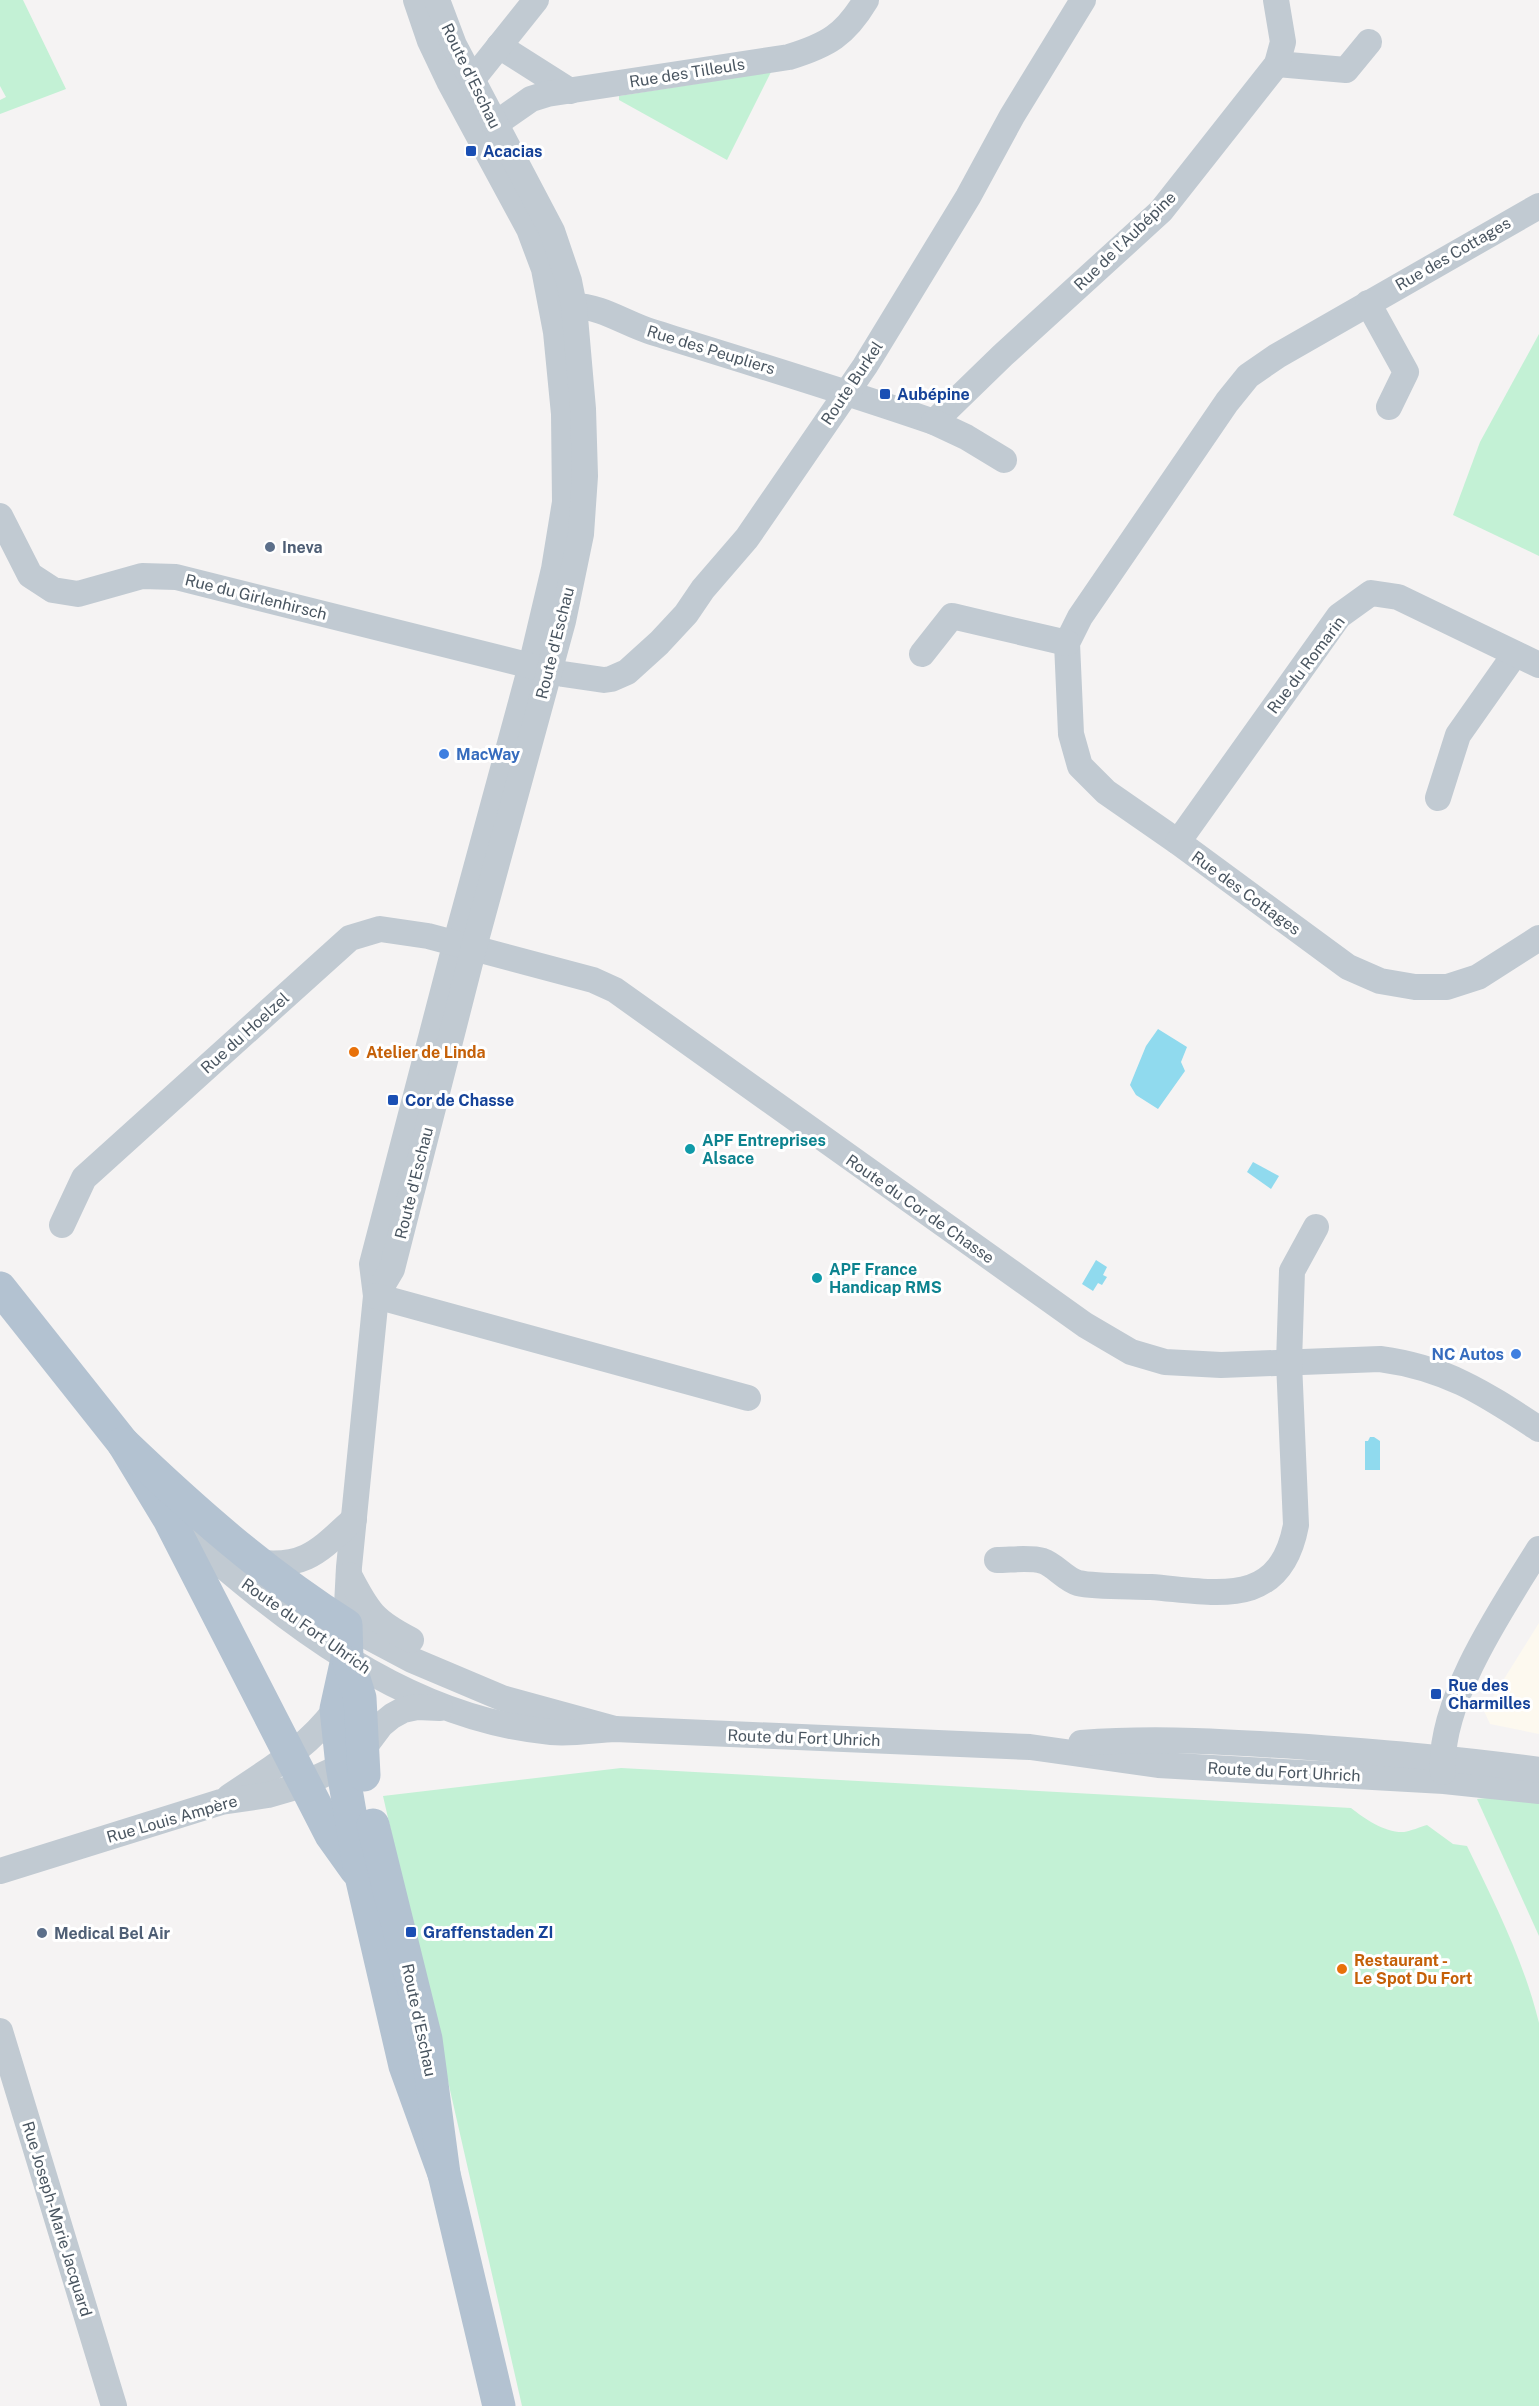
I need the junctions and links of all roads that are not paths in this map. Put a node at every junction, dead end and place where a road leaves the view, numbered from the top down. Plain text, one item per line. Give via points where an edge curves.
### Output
1 (416, 0) edge
2 (437, 0) edge
3 (536, 0) edge
4 (866, 0) edge
5 (1083, 0) edge
6 (1276, 0) edge
7 (1369, 42) dead end
8 (499, 46) junction
9 (1277, 64) junction
10 (472, 80) junction
11 (570, 91) junction
12 (494, 124) junction
13 (1539, 206) edge
14 (1368, 303) junction
15 (574, 306) junction
16 (848, 392) junction
17 (1389, 407) dead end
18 (934, 422) junction
19 (1004, 460) dead end
20 (0, 516) edge
21 (1067, 643) junction
22 (922, 654) dead end
23 (1515, 654) junction
24 (1539, 665) edge
25 (540, 668) junction
26 (1438, 798) dead end
27 (1178, 842) junction
28 (1539, 938) edge
29 (465, 944) junction
30 (62, 1225) dead end
31 (1316, 1227) dead end
32 (0, 1288) edge
33 (376, 1296) junction
34 (1289, 1362) junction
35 (748, 1398) dead end
36 (1539, 1429) edge
37 (123, 1443) junction
38 (169, 1519) junction
39 (354, 1519) junction
40 (1539, 1549) edge
41 (997, 1560) dead end
42 (254, 1562) junction
43 (348, 1574) junction
44 (346, 1625) junction
45 (347, 1659) junction
46 (502, 1698) junction
47 (336, 1709) junction
48 (451, 1709) junction
49 (615, 1730) junction
50 (294, 1752) junction
51 (353, 1758) junction
52 (1443, 1769) junction
53 (1539, 1770) edge
54 (306, 1783) junction
55 (1539, 1791) edge
56 (221, 1802) junction
57 (0, 1871) edge
58 (361, 1876) junction
59 (0, 2031) edge
60 (444, 2174) junction
61 (114, 2406) edge
62 (500, 2406) edge

1 - 25 street, Route d'Eschau via 449,81 529,229 544,269 556,332 564,414 565,502
2 - 10 street, Route d'Eschau
3 - 8 street
4 - 11 street, Rue des Tilleuls via 839,35 809,51
5 - 16 street, Route Burkel via 1012,116 969,197
6 - 9 street, Rue de l'Aubépine via 1283,42
7 - 9 street via 1346,70
8 - 10 street
8 - 11 street
9 - 18 street, Rue de l'Aubépine via 1161,211
10 - 12 street, Route d'Eschau
11 - 12 street, Rue des Tilleuls via 531,99
12 - 15 street, Route d'Eschau via 552,231
13 - 14 street, Rue des Cottages
14 - 17 street via 1406,372
14 - 21 street, Rue des Cottages via 1248,376 1131,539
15 - 16 street, Rue des Peupliers via 587,306 644,329
15 - 25 street, Route d'Eschau via 583,409 585,476 581,534 563,621
16 - 18 street
16 - 25 street, Route Burkel via 747,538 686,614 641,661 611,679 580,678
18 - 19 street
20 - 25 street, Rue du Girlenhirsch via 30,575 53,590 78,594 142,576 176,577
21 - 22 street via 952,616
21 - 27 street, Rue des Cottages via 1071,734 1080,766 1106,792
23 - 24 street, Rue du Romarin
23 - 26 street via 1458,735
23 - 27 street, Rue du Romarin via 1398,597 1371,593 1339,616
25 - 29 street, Route d'Eschau
27 - 28 street, Rue des Cottages via 1348,968 1380,981 1447,987 1478,977
29 - 30 street, Rue du Hoelzel via 380,929 350,938 84,1178
29 - 33 street, Route d'Eschau via 392,1269
29 - 34 street, Route du Cor de Chasse via 615,990 1109,1341 1166,1362
31 - 34 street via 1292,1271
32 - 37 main road, Route du Fort Uhrich
33 - 35 street
33 - 39 street, Route d'Eschau
34 - 36 street, Route du Cor de Chasse via 1380,1359 1421,1366 1475,1388
34 - 41 street via 1296,1525 1286,1559 1266,1581 1228,1593 1077,1582 1043,1561
37 - 38 main road, Route du Fort Uhrich
37 - 42 main road, Route du Fort Uhrich
38 - 45 street, Route du Fort Uhrich via 229,1572
38 - 50 main road, Route d'Eschau
39 - 42 street via 318,1552 301,1560
39 - 43 street, Route d'Eschau
40 - 52 street via 1468,1668 1447,1725
42 - 44 main road, Route du Fort Uhrich
43 - 44 street, Route d'Eschau
43 - 46 street, Route du Fort Uhrich via 363,1602 384,1626 460,1666
44 - 45 main road, Route d'Eschau
44 - 46 street, Route du Fort Uhrich via 412,1660
45 - 47 main road, Route d'Eschau
45 - 48 street, Route du Fort Uhrich via 391,1684
45 - 51 main road, Route d'Eschau via 360,1698
46 - 49 street, Route du Fort Uhrich
47 - 50 street, Route d'Eschau via 321,1729
47 - 51 main road, Route d'Eschau
48 - 49 street, Route du Fort Uhrich via 553,1732
48 - 51 street via 403,1710 381,1725
49 - 52 street, Route du Fort Uhrich via 1030,1747 1109,1741 1230,1742
50 - 51 street via 316,1748
50 - 54 main road, Route d'Eschau
50 - 56 street, Route d'Eschau
51 - 54 street, Rue Louis Ampère
51 - 58 main road, Route d'Eschau
51 - 60 main road, Route d'Eschau via 426,2039
52 - 53 street, Route du Fort Uhrich
52 - 55 street, Route du Fort Uhrich
54 - 56 street, Rue Louis Ampère via 268,1795
54 - 58 main road, Route d'Eschau via 340,1850
56 - 57 street, Rue Louis Ampère
58 - 60 main road, Route d'Eschau via 405,2066
59 - 61 street, Rue Joseph-Marie Jacquard
60 - 62 main road, Route d'Eschau

